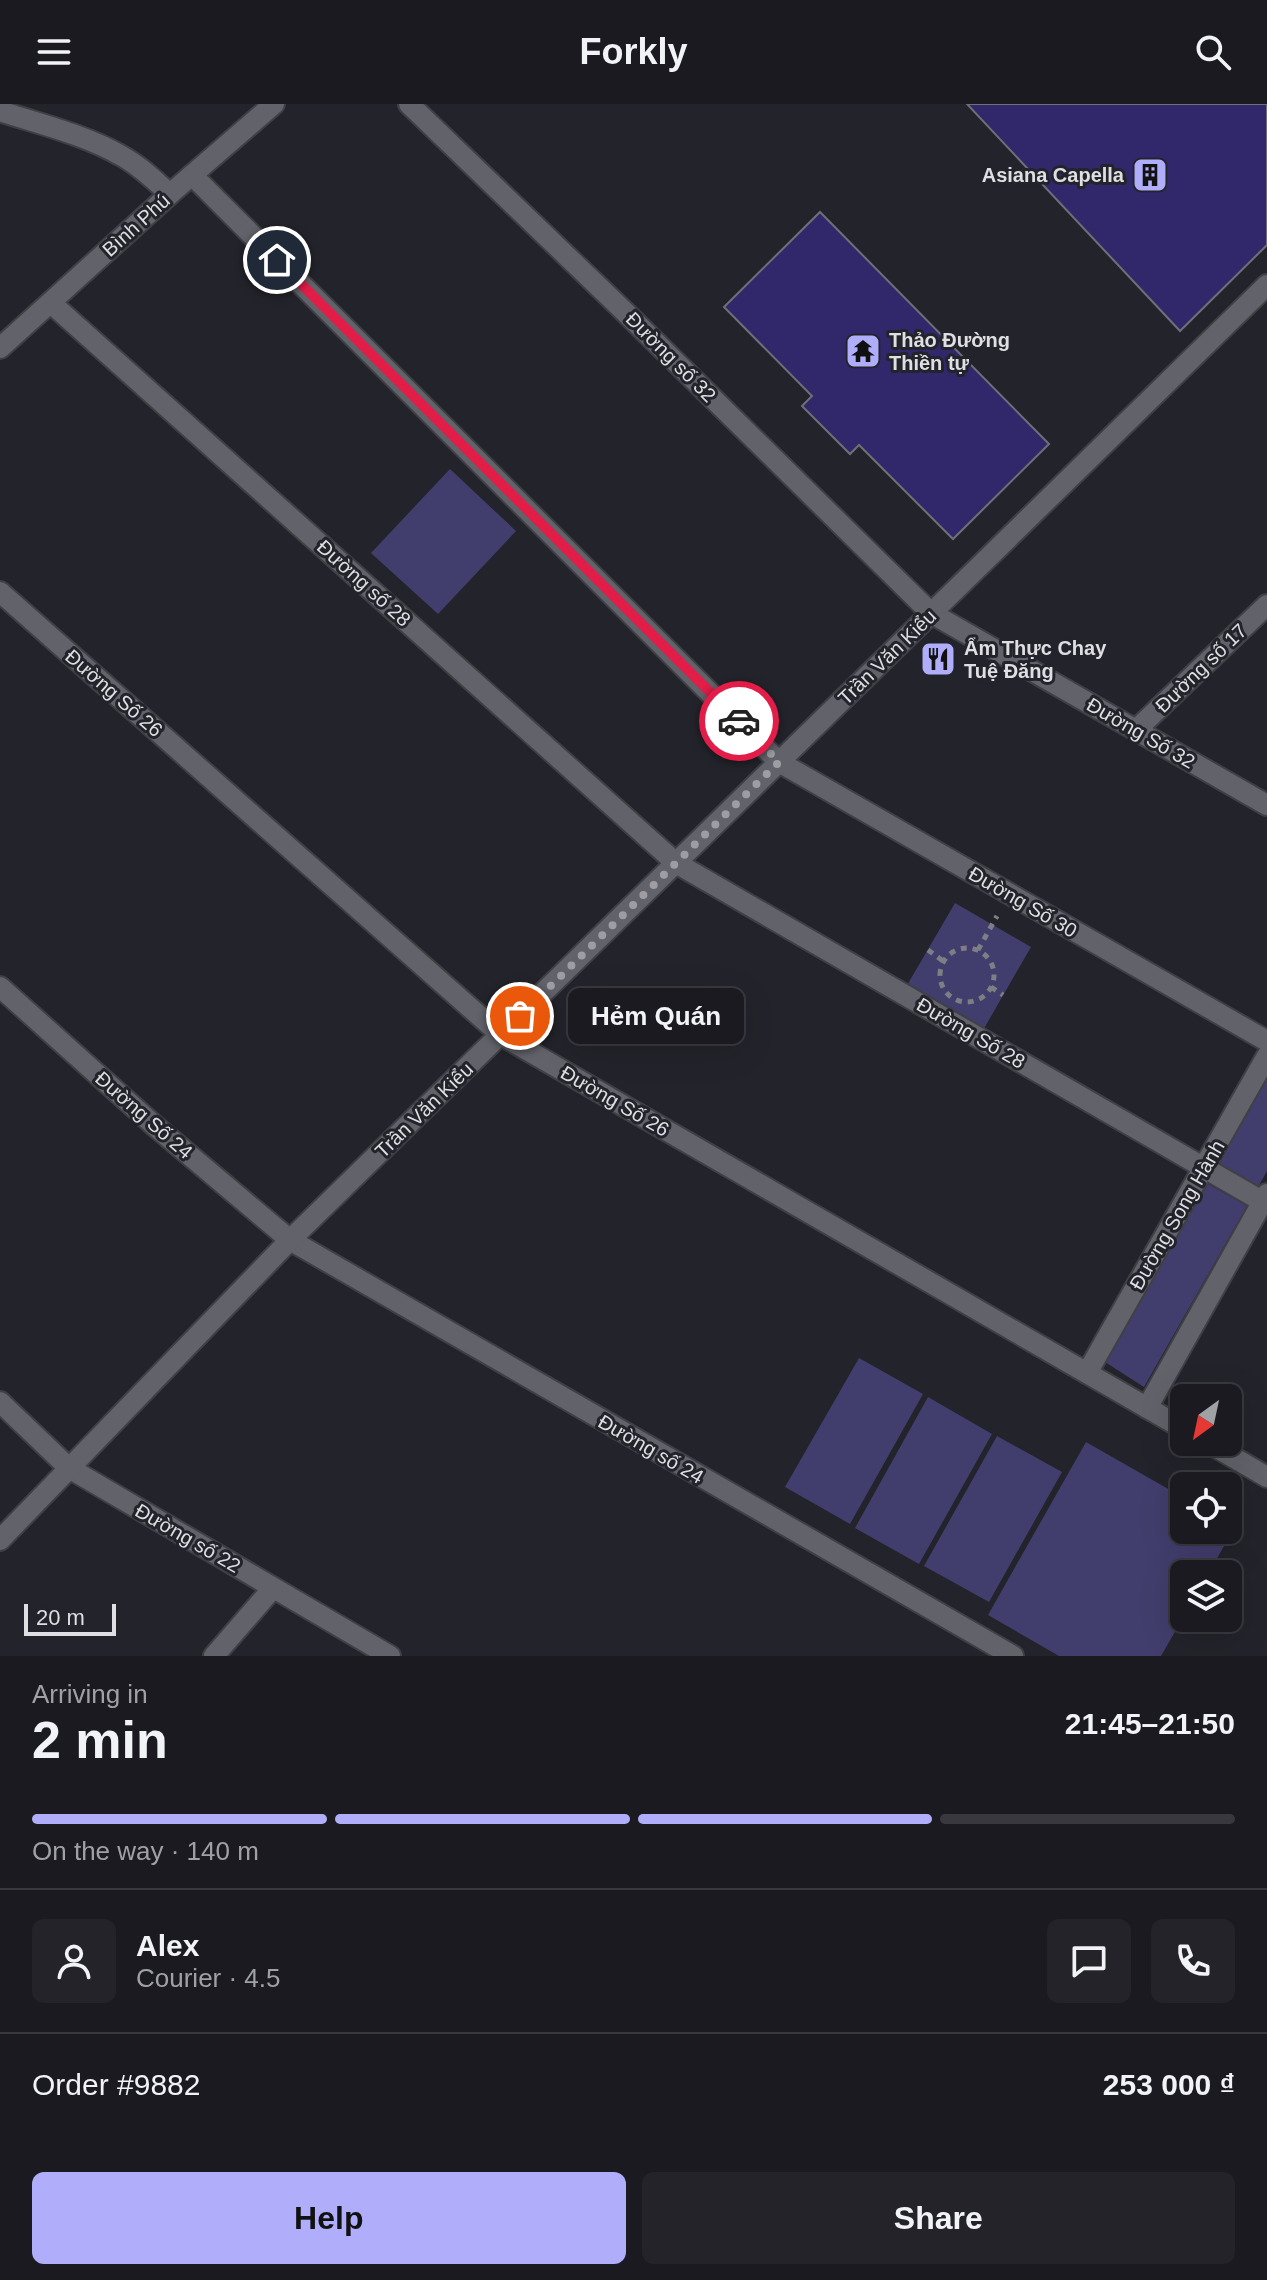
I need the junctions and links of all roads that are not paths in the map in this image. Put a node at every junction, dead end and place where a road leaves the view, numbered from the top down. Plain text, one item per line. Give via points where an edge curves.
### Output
1 (274, 104) edge
2 (409, 104) edge
3 (0, 111) edge
4 (192, 175) junction
5 (170, 194) junction
6 (1267, 285) edge
7 (51, 303) junction
8 (0, 348) edge
9 (0, 592) edge
10 (1267, 605) edge
11 (931, 613) junction
12 (1136, 730) junction
13 (779, 762) junction
14 (1267, 805) edge
15 (676, 863) junction
16 (0, 987) edge
17 (501, 1035) junction
18 (1267, 1041) edge
19 (1267, 1056) edge
20 (1204, 1167) junction
21 (1266, 1200) edge
22 (290, 1240) junction
23 (1087, 1373) junction
24 (0, 1402) edge
25 (1147, 1408) junction
26 (1170, 1421) edge
27 (1231, 1456) edge
28 (69, 1468) junction
29 (1267, 1477) edge
30 (0, 1540) edge
31 (273, 1588) junction
32 (381, 1654) edge
33 (214, 1656) edge
34 (1013, 1656) edge

1 - 4 street, Bình Phú
2 - 11 street, Đường số 32
3 - 5 street via 98,144 137,165
4 - 5 street, Bình Phú
4 - 13 street
5 - 7 street, Bình Phú
6 - 11 street, Trần Văn Kiểu
7 - 8 street, Bình Phú
7 - 15 street, Đường số 28
9 - 17 street, Đường Số 26
10 - 12 street, Đường số 17
11 - 12 street, Đường Số 32
11 - 13 street, Trần Văn Kiểu
12 - 14 street, Đường Số 32
13 - 15 street, Trần Văn Kiểu
13 - 18 street, Đường Số 30
15 - 17 street, Trần Văn Kiểu
15 - 20 street, Đường Số 28
16 - 22 street, Đường Số 24
17 - 22 street, Trần Văn Kiểu
17 - 23 street, Đường Số 26
19 - 20 street, Đường Song Hành
20 - 21 street, Đường Số 28
20 - 23 street, Đường Song Hành
21 - 25 street
22 - 28 street, Trần Văn Kiểu
22 - 34 street, Đường số 24
23 - 25 street, Đường Số 26
24 - 28 street, Đường số 22
25 - 26 street, Đường Số 26
27 - 29 street
28 - 30 street, Trần Văn Kiểu
28 - 31 street, Đường số 22
31 - 32 street, Đường số 22
31 - 33 street

